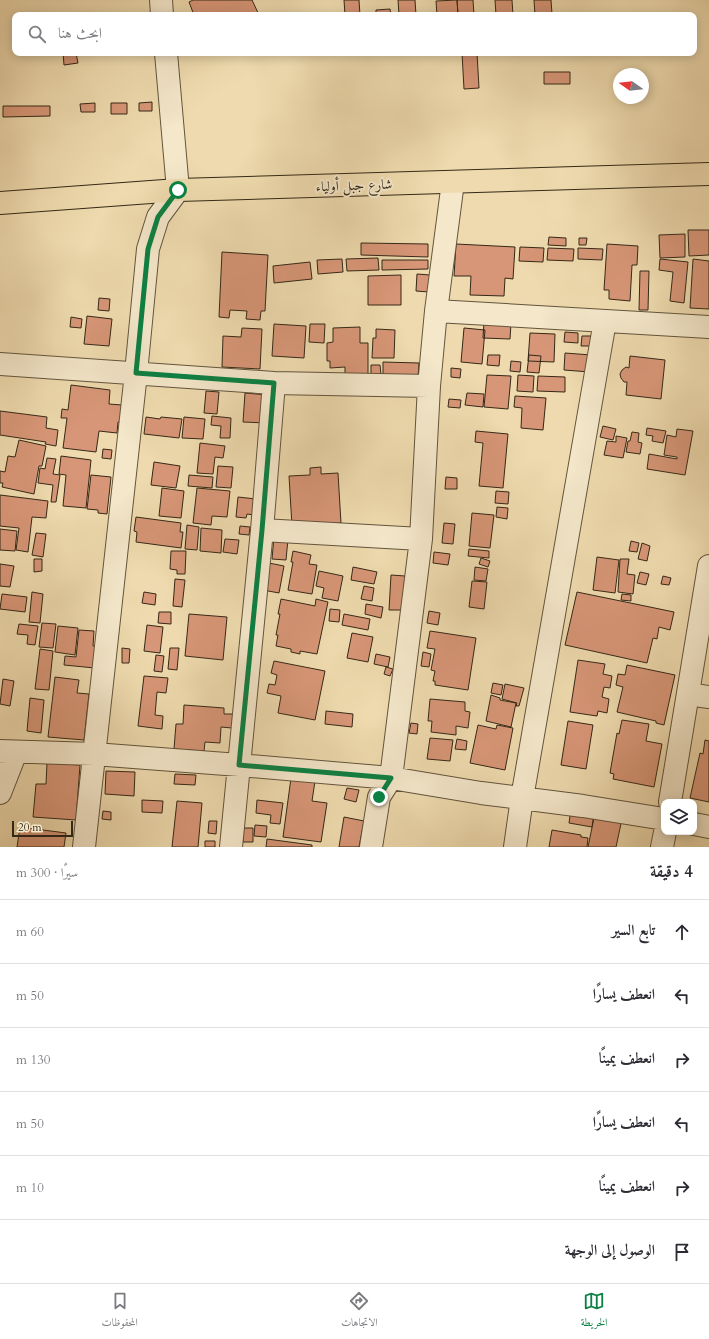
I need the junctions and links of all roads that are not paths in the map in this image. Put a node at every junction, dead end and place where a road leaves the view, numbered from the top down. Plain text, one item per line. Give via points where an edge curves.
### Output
1 (161, 0) edge
2 (162, 12) edge
3 (166, 56) edge
4 (709, 174) edge
5 (453, 182) junction
6 (178, 190) junction
7 (0, 203) edge
8 (436, 311) junction
9 (605, 321) junction
10 (709, 328) edge
11 (0, 364) edge
12 (136, 373) junction
13 (274, 383) junction
14 (429, 386) junction
15 (262, 530) junction
16 (421, 539) junction
17 (709, 566) edge
18 (688, 694) junction
19 (709, 697) edge
20 (8, 752) edge
21 (94, 754) junction
22 (239, 765) junction
23 (391, 778) junction
24 (0, 793) edge
25 (522, 798) junction
26 (670, 799) edge
27 (661, 819) edge
28 (697, 825) edge
29 (709, 827) edge
30 (664, 835) edge
31 (84, 847) edge
32 (231, 847) edge
33 (372, 847) edge
34 (515, 847) edge
35 (662, 847) edge

1 - 2 street
3 - 6 street
4 - 5 highway, شارع جبل أولياء
5 - 6 highway, شارع جبل أولياء
5 - 8 street
6 - 7 highway, شارع جبل أولياء
6 - 12 street via 158,217 148,249
8 - 9 street
8 - 14 street
9 - 10 street
9 - 25 street
11 - 12 street
12 - 13 street
12 - 21 street
13 - 14 street
13 - 15 street
14 - 16 street
15 - 16 street
15 - 22 street
16 - 23 street
17 - 18 street
18 - 19 street
18 - 26 street
20 - 21 street
20 - 24 street
21 - 22 street
21 - 31 street
22 - 23 street
22 - 32 street
23 - 25 street
23 - 33 street via 379,797
25 - 27 street
25 - 34 street
28 - 29 street
30 - 35 street

